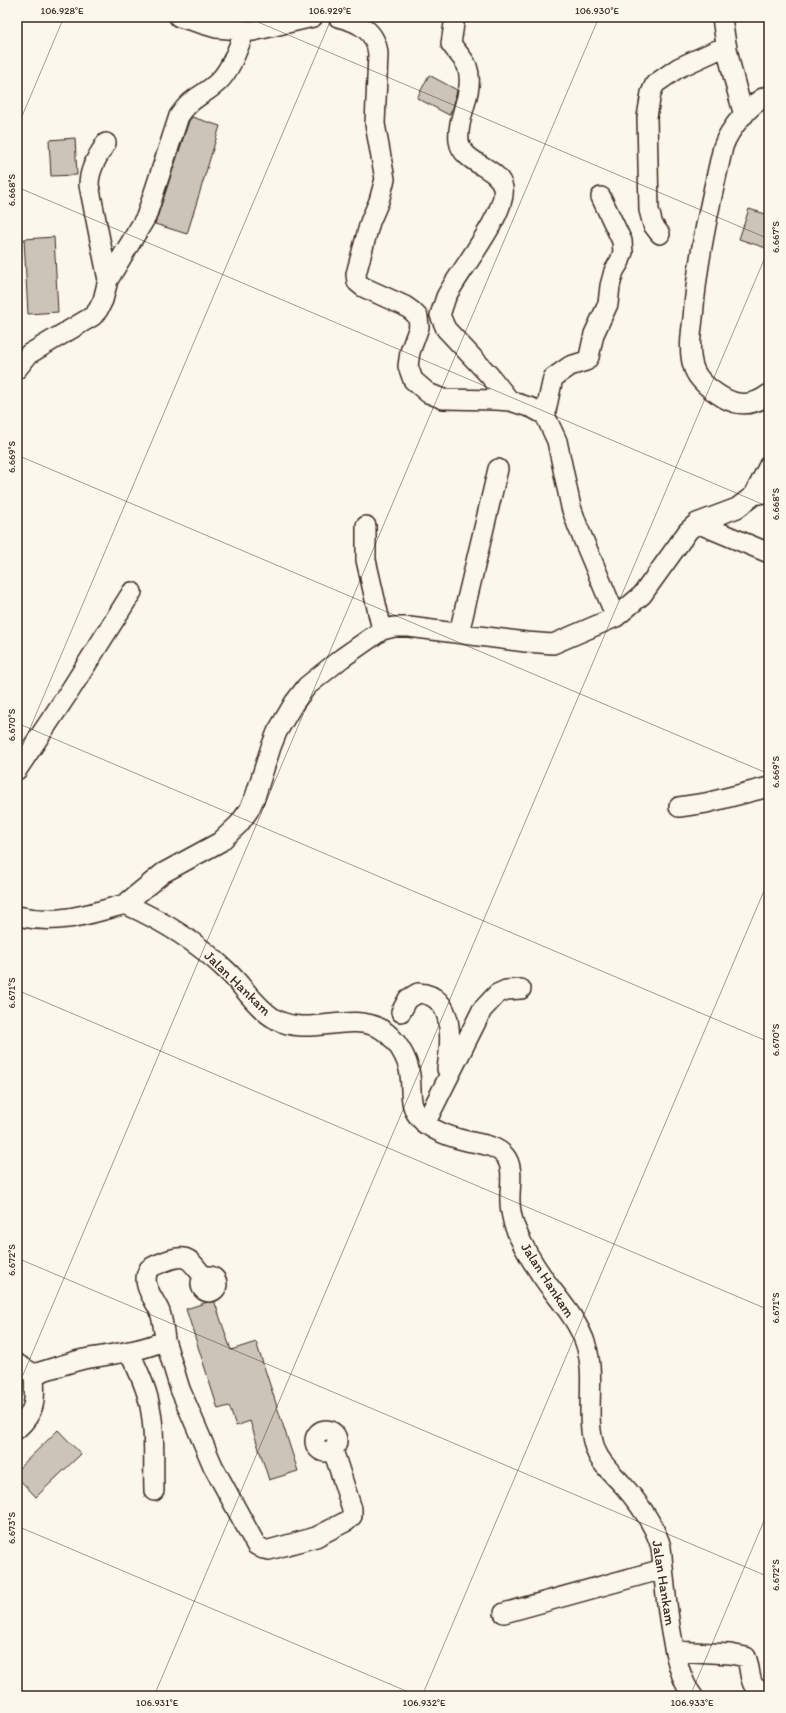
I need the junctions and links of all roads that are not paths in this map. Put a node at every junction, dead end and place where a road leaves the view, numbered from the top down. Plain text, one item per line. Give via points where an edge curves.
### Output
1 (179, 17) edge
2 (313, 17) edge
3 (338, 17) edge
4 (455, 17) edge
5 (722, 17) edge
6 (245, 31) junction
7 (726, 46) junction
8 (769, 95) edge
9 (744, 115) junction
10 (106, 142) dead end
11 (601, 197) dead end
12 (660, 234) dead end
13 (108, 280) junction
14 (17, 369) edge
15 (769, 394) edge
16 (510, 401) junction
17 (545, 415) junction
18 (769, 465) edge
19 (498, 469) dead end
20 (762, 494) edge
21 (697, 523) junction
22 (366, 526) dead end
23 (769, 553) edge
24 (132, 592) dead end
25 (616, 616) junction
26 (382, 630) junction
27 (459, 633) junction
28 (17, 770) edge
29 (769, 787) edge
30 (679, 807) dead end
31 (125, 904) junction
32 (17, 916) edge
33 (521, 989) dead end
34 (402, 1012) dead end
35 (445, 1084) junction
36 (425, 1124) junction
37 (205, 1278) dead end
38 (165, 1340) junction
39 (129, 1351) junction
40 (17, 1364) edge
41 (34, 1374) junction
42 (17, 1429) edge
43 (332, 1450) dead end
44 (154, 1491) dead end
45 (663, 1570) junction
46 (504, 1613) dead end
47 (675, 1651) junction
48 (769, 1692) edge
49 (693, 1696) edge

1 - 6 street via 216,28
2 - 6 street via 275,27
3 - 16 street via 360,25 369,32 377,45 378,54 375,124 385,179 357,268 357,282 405,306 418,317 419,328 408,366 413,380 421,388 442,399
4 - 16 street via 451,44 467,66 469,89 460,123 459,142 467,156 498,178 504,188 500,210 446,297 440,315 446,329
5 - 7 street
6 - 13 street via 219,81 186,105 179,116 146,216
7 - 9 street
7 - 12 street via 678,68 655,84 651,93 647,117 649,210
8 - 9 street via 757,102
9 - 15 street via 726,139 711,196 698,268 690,346 694,369 700,380 720,396 733,402 748,404
10 - 13 street via 92,168 89,185
11 - 17 street via 622,241 623,252 614,271 608,304 594,334 589,357 553,378
13 - 14 street via 103,300 93,316 29,354
16 - 17 street
17 - 25 street via 557,441 578,528
18 - 20 street
19 - 27 street
20 - 21 street via 732,510
21 - 23 street
21 - 25 street via 688,531 642,595
22 - 26 street via 366,560
24 - 28 street
25 - 27 street via 553,644
26 - 27 street via 409,627
26 - 31 street via 325,671 294,703 277,732 249,810 226,838 163,873
29 - 30 street
31 - 32 street via 63,920
31 - 36 street, Jalan Hankam via 165,923 200,946 228,971 265,1012 278,1021 312,1026 362,1023 383,1031 396,1043 407,1063 413,1106
33 - 35 street via 506,990 497,994 482,1010
34 - 35 street via 408,999 418,993 435,997 444,1007 451,1036
35 - 36 street
36 - 45 street, Jalan Hankam via 457,1139 496,1149 508,1159 510,1208 515,1226 538,1271 568,1310 586,1344 591,1370 591,1430 597,1453 651,1523 661,1548
37 - 38 street via 188,1259 178,1256 149,1269 145,1276 146,1286 161,1314
38 - 39 street
38 - 43 street via 180,1389 213,1466 258,1547 269,1550 316,1537 352,1516 352,1509
39 - 41 street via 82,1360
39 - 44 street via 146,1390 150,1408
40 - 41 street
41 - 42 street via 35,1401 32,1411
45 - 46 street
45 - 47 street, Jalan Hankam
47 - 48 street via 730,1654 746,1658 753,1685 761,1692
47 - 49 street, Jalan Hankam via 683,1682

